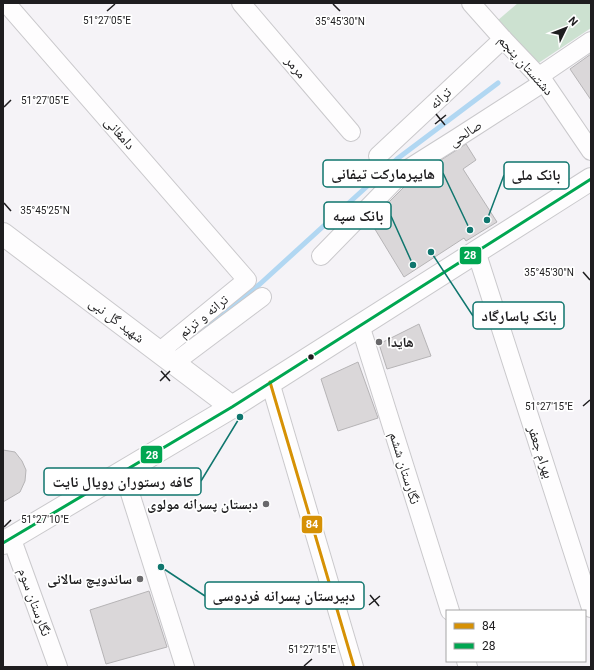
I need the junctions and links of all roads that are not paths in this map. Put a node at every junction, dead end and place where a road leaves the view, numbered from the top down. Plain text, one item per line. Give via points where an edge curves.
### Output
1 (6, 3) edge
2 (241, 3) edge
3 (471, 3) edge
4 (503, 39) junction
5 (591, 41) edge
6 (541, 79) junction
7 (351, 132) dead end
8 (591, 150) edge
9 (378, 156) dead end
10 (591, 179) edge
11 (3, 234) edge
12 (476, 251) junction
13 (321, 256) dead end
14 (247, 280) joint
15 (262, 297) dead end
16 (360, 325) junction
17 (166, 357) junction
18 (270, 382) junction
19 (232, 406) junction
20 (123, 471) junction
21 (7, 540) edge
22 (591, 608) edge
23 (450, 610) edge
24 (58, 667) edge
25 (185, 667) edge
26 (354, 667) edge

1 - 14 street, دامغانی
2 - 7 street, مرمر
3 - 4 street, دشتستان پنجم
4 - 6 street, دشتستان پنجم
4 - 9 street, ترانه
5 - 6 street, صالحی
6 - 8 street, دشتستان پنجم
6 - 13 street, صالحی via 403,172
10 - 12 main road
11 - 17 main road, شهید گل نبی
12 - 16 main road
12 - 22 street, بهرام جعفر
14 - 17 street, ترانه و ترنم
15 - 17 street
16 - 18 main road
16 - 23 street, نگارستان ششم
17 - 19 main road, شهید گل نبی
18 - 19 main road
18 - 26 street
19 - 20 main road
20 - 21 main road
20 - 25 street
21 - 24 street, نگارستان سوم

